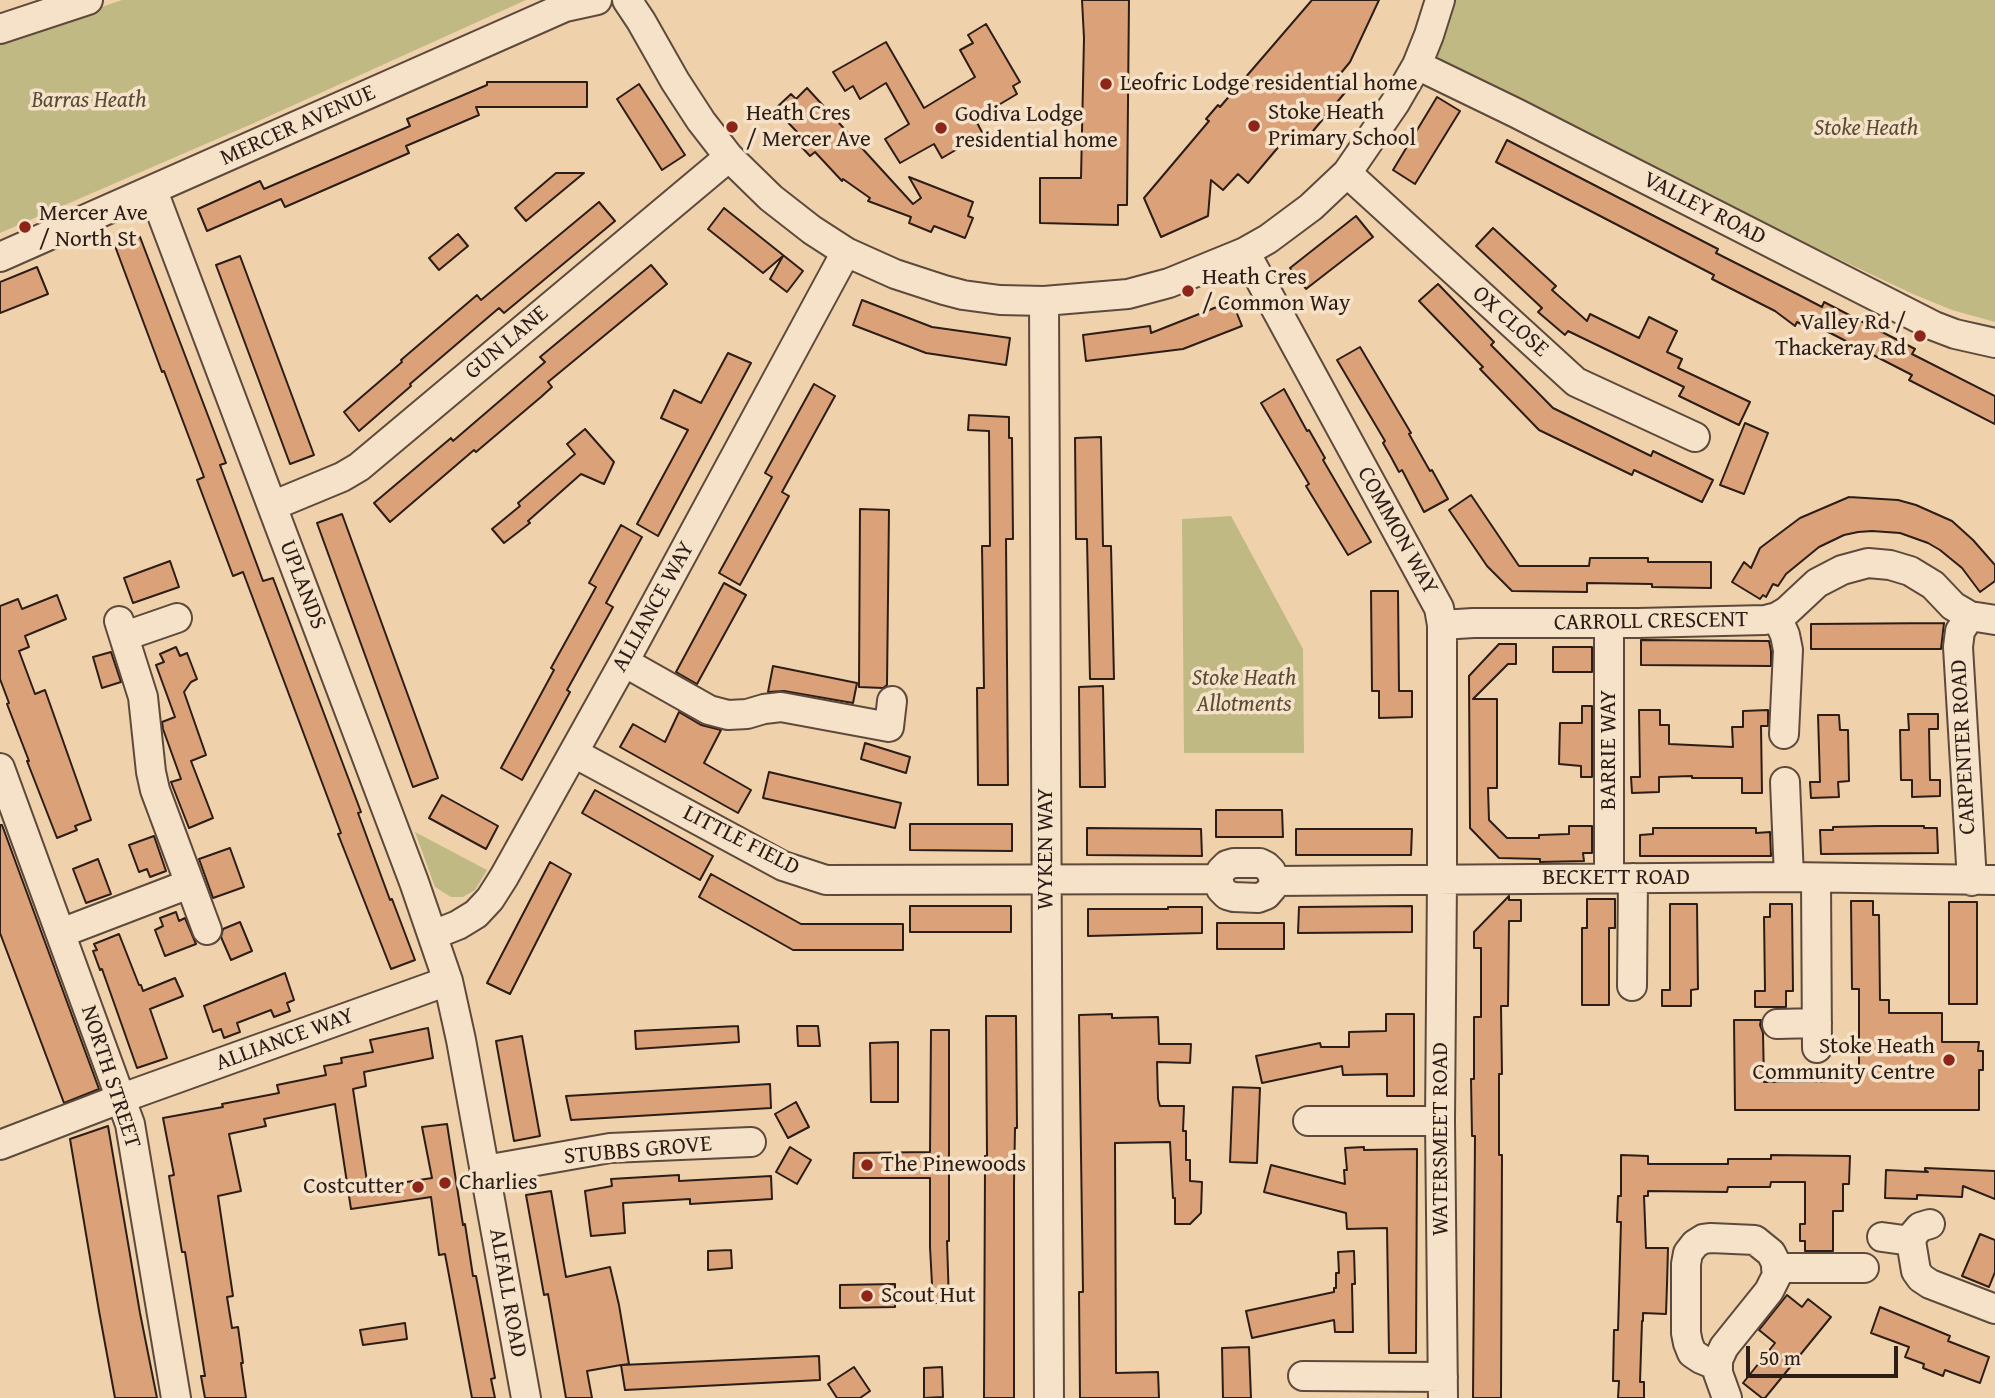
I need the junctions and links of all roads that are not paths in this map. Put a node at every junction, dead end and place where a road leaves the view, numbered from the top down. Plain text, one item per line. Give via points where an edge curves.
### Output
1 (88, 0) edge
2 (597, 0) edge
3 (626, 0) edge
4 (1440, 0) edge
5 (60, 4) edge
6 (0, 29) edge
7 (1417, 65) junction
8 (729, 157) junction
9 (1348, 173) junction
10 (153, 191) junction
11 (846, 252) junction
12 (1245, 252) junction
13 (0, 257) edge
14 (1044, 301) junction
15 (1995, 343) edge
16 (1695, 437) dead end
17 (272, 506) junction
18 (1777, 617) junction
19 (177, 618) dead end
20 (1983, 618) edge
21 (1609, 623) junction
22 (1442, 625) junction
23 (624, 662) junction
24 (892, 701) dead end
25 (1784, 734) dead end
26 (574, 753) junction
27 (0, 768) edge
28 (1785, 782) dead end
29 (1803, 877) junction
30 (1621, 878) junction
31 (1442, 879) junction
32 (1218, 880) joint
33 (1046, 881) junction
34 (1983, 881) edge
35 (189, 884) junction
36 (207, 930) dead end
37 (61, 933) junction
38 (433, 935) junction
39 (448, 981) junction
40 (1632, 986) dead end
41 (1777, 1024) dead end
42 (122, 1098) junction
43 (1308, 1121) dead end
44 (1440, 1121) junction
45 (751, 1142) dead end
46 (0, 1145) edge
47 (485, 1170) junction
48 (1882, 1237) dead end
49 (1776, 1268) junction
50 (1864, 1268) dead end
51 (1995, 1309) edge
52 (1718, 1366) junction
53 (1303, 1376) dead end
54 (1443, 1387) edge
55 (176, 1398) edge
56 (526, 1398) edge
57 (1049, 1398) edge
58 (1727, 1398) edge

1 - 5 street
2 - 10 street, MERCER AVENUE via 565,7
3 - 8 street via 701,121
4 - 7 street
5 - 6 street
7 - 9 street
7 - 15 street, VALLEY ROAD via 1934,326
8 - 11 street via 771,198
8 - 17 street, GUN LANE via 359,467
9 - 12 street via 1268,239
9 - 16 street, OX CLOSE via 1576,382
10 - 13 street, MERCER AVENUE
10 - 17 street, UPLANDS
11 - 14 street via 895,274 963,295
11 - 23 street, ALLIANCE WAY
12 - 14 street via 1128,294
12 - 22 street, COMMON WAY via 1433,595
14 - 33 street, WYKEN WAY
17 - 38 street, UPLANDS
18 - 20 street, CARROLL CRESCENT via 1817,583 1868,563 1910,571 1933,585 1953,606
18 - 21 street, CARROLL CRESCENT via 1753,622
18 - 25 street via 1788,650
19 - 35 street via 122,629 143,697 155,790
20 - 34 street, CARPENTER ROAD via 1961,631 1958,647
21 - 22 street, CARROLL CRESCENT
21 - 30 street, BARRIE WAY
22 - 31 street, COMMON WAY
23 - 24 street via 709,710 728,715 781,707 889,727
23 - 26 street, ALLIANCE WAY
26 - 33 street, LITTLE FIELD via 783,866 826,880
26 - 38 street, ALLIANCE WAY via 490,900 467,920
27 - 37 street, NORTH STREET
28 - 29 street
29 - 30 street, BECKETT ROAD
29 - 34 street, BECKETT ROAD
29 - 41 street via 1817,1036
30 - 31 street, BECKETT ROAD
30 - 40 street, BARRIE WAY
31 - 32 street, BECKETT ROAD via 1274,881 1266,895 1258,898 1227,895
31 - 44 street, WATERSMEET ROAD
32 - 33 street, LITTLE FIELD
33 - 57 street, WYKEN WAY
35 - 36 street
35 - 37 street
37 - 42 street, NORTH STREET
38 - 39 street, UPLANDS
39 - 42 street, ALLIANCE WAY
39 - 47 street, ALFALL ROAD
42 - 46 street, ALLIANCE WAY
42 - 55 street, NORTH STREET
43 - 44 street
44 - 54 street, WATERSMEET ROAD
45 - 47 street, STUBBS GROVE via 610,1149
47 - 56 street, ALFALL ROAD
48 - 51 street via 1920,1233 1914,1265 1921,1278
49 - 50 street
49 - 52 street via 1769,1291 1724,1347
49 - 52 street via 1771,1253 1755,1240 1703,1239 1688,1253 1685,1333 1692,1353
52 - 58 street
53 - 54 street

